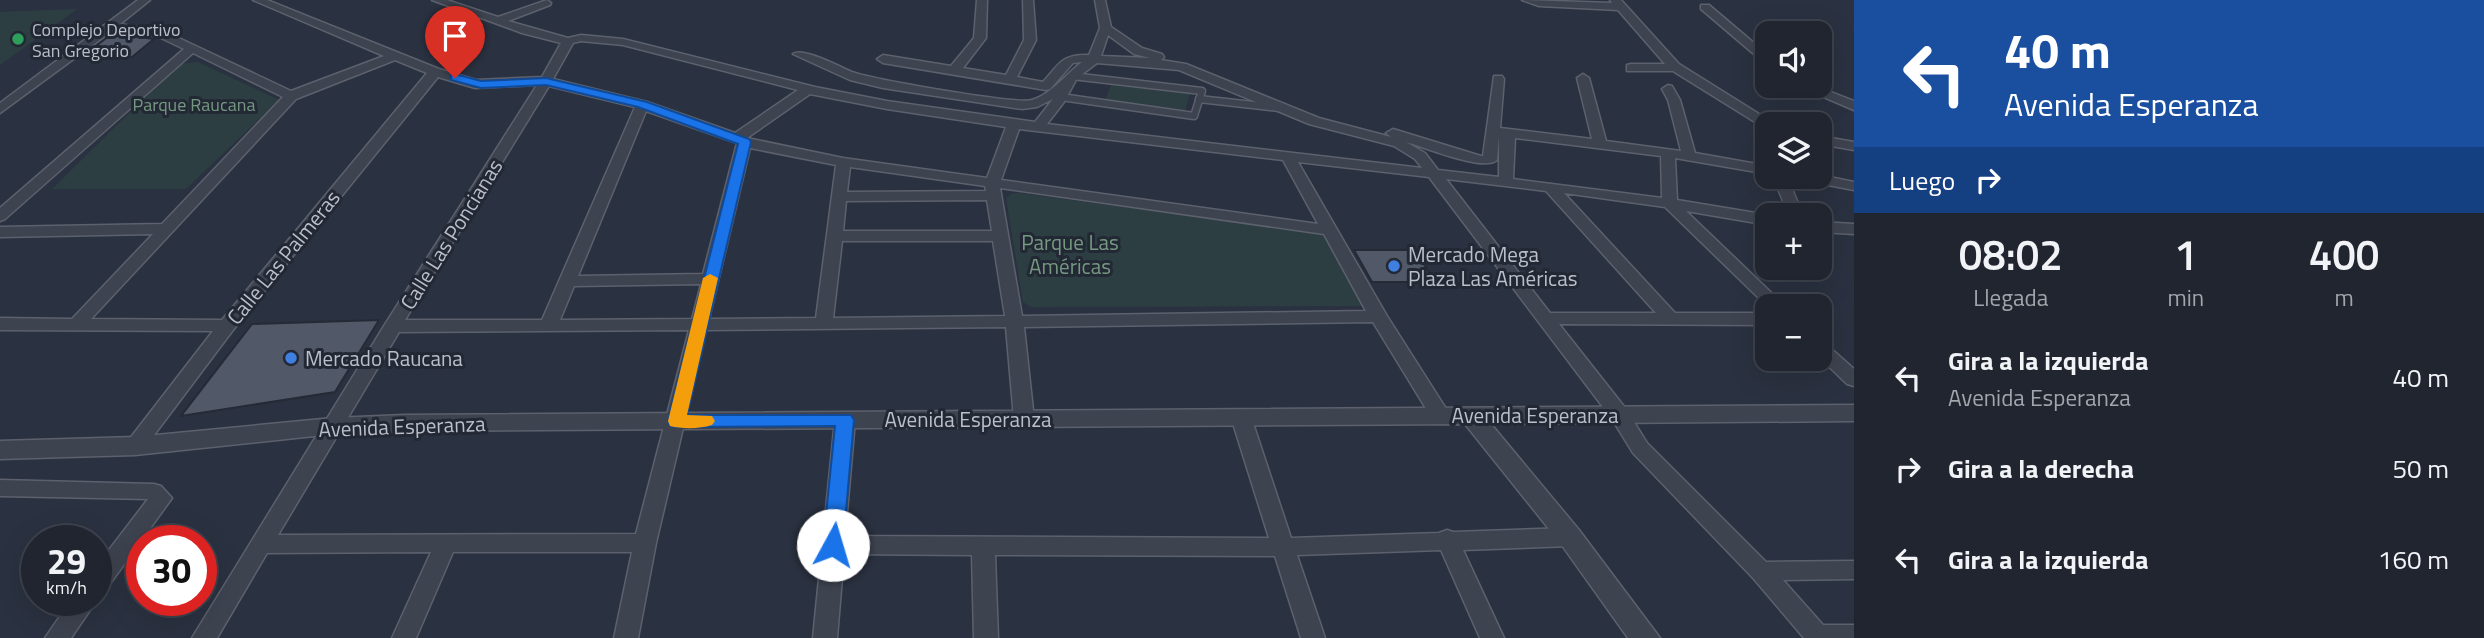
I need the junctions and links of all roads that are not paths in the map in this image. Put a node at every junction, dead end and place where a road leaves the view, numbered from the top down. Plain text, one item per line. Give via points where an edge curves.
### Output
1 (145, 0) edge
2 (258, 0) edge
3 (437, 0) edge
4 (982, 0) edge
5 (1028, 0) edge
6 (1100, 0) edge
7 (1527, 0) edge
8 (457, 2) edge
9 (545, 3) dead end
10 (1618, 3) edge
11 (1705, 7) dead end
12 (498, 21) junction
13 (110, 26) junction
14 (1107, 28) junction
15 (568, 41) junction
16 (191, 49) junction
17 (1755, 51) edge
18 (799, 54) dead end
19 (397, 55) junction
20 (883, 59) dead end
21 (1094, 59) junction
22 (1675, 67) junction
23 (1631, 68) dead end
24 (435, 72) junction
25 (953, 72) junction
26 (1583, 78) dead end
27 (1010, 79) junction
28 (1498, 79) dead end
29 (546, 81) junction
30 (1066, 86) junction
31 (808, 89) junction
32 (1668, 89) dead end
33 (291, 96) junction
34 (1832, 97) edge
35 (1199, 99) junction
36 (642, 105) junction
37 (1854, 106) edge
38 (0, 109) edge
39 (1285, 109) junction
40 (1755, 116) edge
41 (1014, 124) junction
42 (1038, 127) junction
43 (1501, 132) junction
44 (740, 141) junction
45 (1832, 142) edge
46 (1600, 145) junction
47 (1854, 146) edge
48 (1668, 153) junction
49 (1287, 155) junction
50 (1689, 156) junction
51 (843, 162) junction
52 (1755, 168) edge
53 (1432, 173) junction
54 (1832, 181) edge
55 (1506, 182) junction
56 (1854, 186) edge
57 (1551, 188) junction
58 (993, 189) junction
59 (838, 197) junction
60 (1670, 204) junction
61 (0, 216) edge
62 (1755, 218) edge
63 (166, 229) junction
64 (1847, 229) edge
65 (1331, 230) junction
66 (0, 232) edge
67 (834, 236) junction
68 (1001, 236) junction
69 (1854, 240) edge
70 (710, 279) junction
71 (567, 281) junction
72 (1764, 294) edge
73 (1378, 316) junction
74 (1545, 318) junction
75 (1671, 319) junction
76 (1755, 319) edge
77 (1014, 320) junction
78 (699, 323) junction
79 (0, 324) edge
80 (824, 324) junction
81 (76, 325) junction
82 (549, 325) junction
83 (227, 326) junction
84 (393, 326) junction
85 (1832, 359) edge
86 (1854, 380) edge
87 (1854, 413) edge
88 (1619, 414) junction
89 (1440, 415) junction
90 (1471, 415) junction
91 (1241, 417) junction
92 (1024, 418) junction
93 (845, 420) junction
94 (677, 421) junction
95 (333, 426) junction
96 (135, 446) junction
97 (0, 450) edge
98 (0, 488) edge
99 (1570, 537) junction
100 (1447, 540) junction
101 (446, 543) junction
102 (645, 543) junction
103 (262, 544) junction
104 (833, 545) junction
105 (983, 546) junction
106 (1281, 547) junction
107 (112, 564) edge
108 (1854, 570) edge
109 (1760, 571) junction
110 (73, 616) edge
111 (1854, 635) edge
112 (1818, 637) edge
113 (57, 638) edge
114 (204, 638) edge
115 (404, 638) edge
116 (626, 638) edge
117 (825, 638) edge
118 (986, 638) edge
119 (1313, 638) edge
120 (1492, 638) edge
121 (1645, 638) edge

1 - 13 street
2 - 19 street
3 - 8 street
4 - 25 street via 980,38
5 - 27 street via 1030,40
6 - 14 street
7 - 10 street
8 - 12 street
9 - 12 street
10 - 22 street
11 - 17 street
12 - 15 street
13 - 16 street via 162,34
13 - 38 street
14 - 21 street
14 - 43 street via 1148,55 1204,67 1311,111 1480,160 1490,160
15 - 29 street, Calle Las Poncianas
15 - 31 street via 623,42
16 - 33 street
16 - 61 street
18 - 30 street via 884,84 1022,106
19 - 24 street
19 - 33 street
20 - 25 street
21 - 27 street via 1071,58 1046,86
21 - 30 street
21 - 39 street via 1182,67
22 - 23 street
22 - 40 street
24 - 29 street via 481,84
24 - 83 street, Calle Las Palmeras
25 - 27 street
26 - 46 street
28 - 43 street
29 - 36 street
29 - 84 street, Calle Las Poncianas
30 - 35 lane via 1202,91
30 - 35 lane via 1194,116
30 - 42 street
31 - 41 street
31 - 44 street
32 - 50 street
33 - 63 street
34 - 37 street
35 - 39 lane
36 - 44 street
36 - 71 street
39 - 53 street via 1399,143 1420,156
41 - 42 street
41 - 58 street
42 - 49 street
43 - 46 street
43 - 55 street
44 - 51 street
44 - 70 street
45 - 47 street
46 - 48 street
48 - 50 street
48 - 60 street
49 - 53 street
49 - 65 street
50 - 52 street
51 - 58 street
51 - 59 street
53 - 55 street
53 - 74 street
54 - 56 street
55 - 57 street
57 - 60 street
57 - 75 street
58 - 59 street
58 - 65 street
58 - 68 street
59 - 67 street
60 - 62 street
60 - 72 street
63 - 66 street
63 - 81 street
64 - 69 street
65 - 73 street
67 - 68 street
67 - 80 street
68 - 77 street
70 - 71 street
70 - 78 street
71 - 82 street
73 - 77 street
73 - 89 street
74 - 75 street
74 - 88 street
75 - 76 street
77 - 80 street
77 - 92 street
78 - 80 street
78 - 82 street
78 - 94 street
79 - 81 street
81 - 83 street
82 - 84 street
83 - 96 street, Calle Las Palmeras
84 - 95 street, Calle Las Poncianas
85 - 86 street
87 - 88 street, Avenida Esperanza
88 - 90 street, Avenida Esperanza
88 - 109 street via 1640,448
89 - 90 street, Avenida Esperanza
89 - 91 street, Avenida Esperanza
90 - 99 street
91 - 92 street, Avenida Esperanza
91 - 106 street
92 - 93 street, Avenida Esperanza
93 - 94 street, Avenida Esperanza
93 - 104 street
94 - 95 street, Avenida Esperanza
94 - 102 street
95 - 96 street, Avenida Esperanza
95 - 103 street, Calle Las Poncianas
96 - 97 street, Avenida Esperanza
98 - 107 street via 154,492 161,498
99 - 100 street
99 - 121 street
100 - 106 street
100 - 120 street
101 - 102 street
101 - 103 street
101 - 115 street
102 - 116 street
103 - 114 street, Calle Las Poncianas
104 - 105 street
104 - 117 street
105 - 106 street
105 - 118 street
106 - 119 street
108 - 109 street
109 - 112 street
110 - 113 street
111 - 112 street

